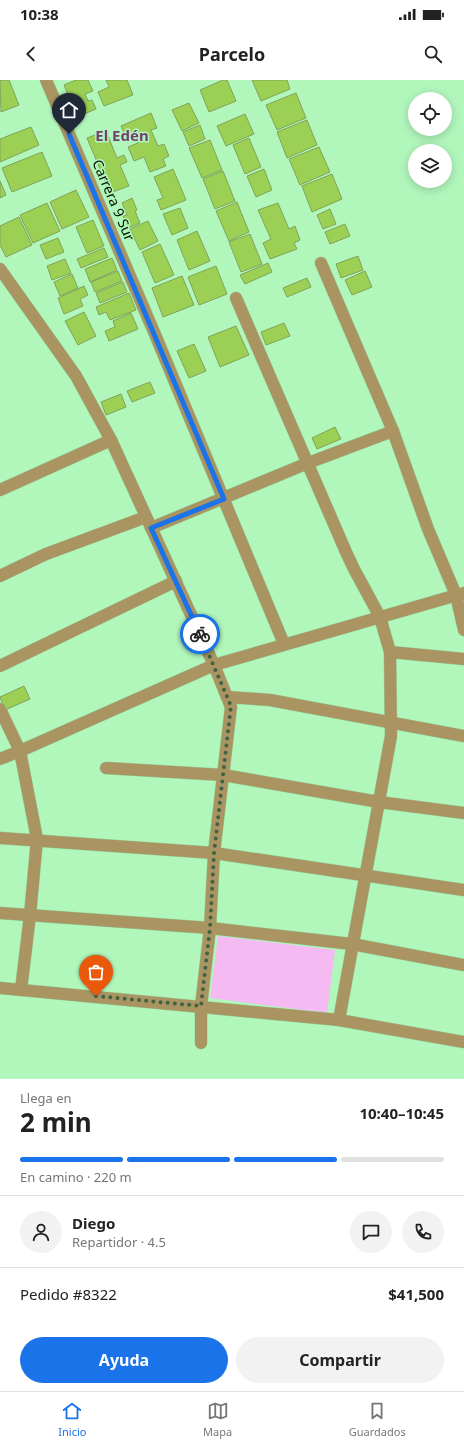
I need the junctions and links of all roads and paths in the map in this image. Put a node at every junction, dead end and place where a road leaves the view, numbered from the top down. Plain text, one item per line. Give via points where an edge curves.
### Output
1 (46, 80) edge
2 (321, 263) dead end
3 (0, 269) edge
4 (236, 298) dead end
5 (393, 431) junction
6 (111, 440) junction
7 (308, 463) junction
8 (0, 490) edge
9 (224, 499) junction
10 (149, 523) junction
11 (0, 576) edge
12 (176, 581) junction
13 (460, 594) edge
14 (380, 617) junction
15 (464, 630) edge
16 (284, 644) junction
17 (390, 652) junction
18 (464, 659) edge
19 (214, 665) junction
20 (0, 666) edge
21 (227, 697) junction
22 (0, 709) edge
23 (391, 723) junction
24 (464, 736) edge
25 (20, 751) junction
26 (0, 759) edge
27 (106, 768) dead end
28 (223, 775) junction
29 (379, 802) junction
30 (464, 813) edge
31 (0, 838) edge
32 (37, 840) junction
33 (214, 853) junction
34 (365, 874) junction
35 (464, 890) edge
36 (0, 912) edge
37 (30, 915) junction
38 (210, 928) junction
39 (352, 944) junction
40 (464, 964) edge
41 (0, 988) edge
42 (21, 990) junction
43 (201, 1006) junction
44 (339, 1020) junction
45 (464, 1042) edge
46 (201, 1043) dead end

1 - 9 street, Carrera 9 Sur
2 - 5 street
3 - 6 street via 76,376
4 - 7 street
5 - 7 street
5 - 13 street via 428,529
6 - 8 street
6 - 10 street
7 - 9 street
7 - 14 street via 354,569
9 - 10 street
9 - 16 street, Carrera 9 Sur
10 - 11 street via 46,554
10 - 12 street
12 - 19 street
12 - 20 street
13 - 14 street
13 - 15 street
14 - 16 street
14 - 17 street
16 - 19 street
17 - 18 street
17 - 23 street
19 - 21 street
19 - 25 street
21 - 23 street via 270,700
21 - 28 street via 231,706
22 - 25 street
23 - 24 street
23 - 29 street
25 - 26 street
25 - 32 street
27 - 28 street
28 - 29 street
28 - 33 street
29 - 30 street
29 - 34 street
31 - 32 street
32 - 33 street
32 - 37 street
33 - 34 street
33 - 38 street
34 - 35 street
34 - 39 street
36 - 37 street
37 - 38 street
37 - 42 street
38 - 39 street
38 - 43 street
39 - 40 street
39 - 44 street
41 - 42 street
42 - 43 street
43 - 44 street
43 - 46 street
44 - 45 street

